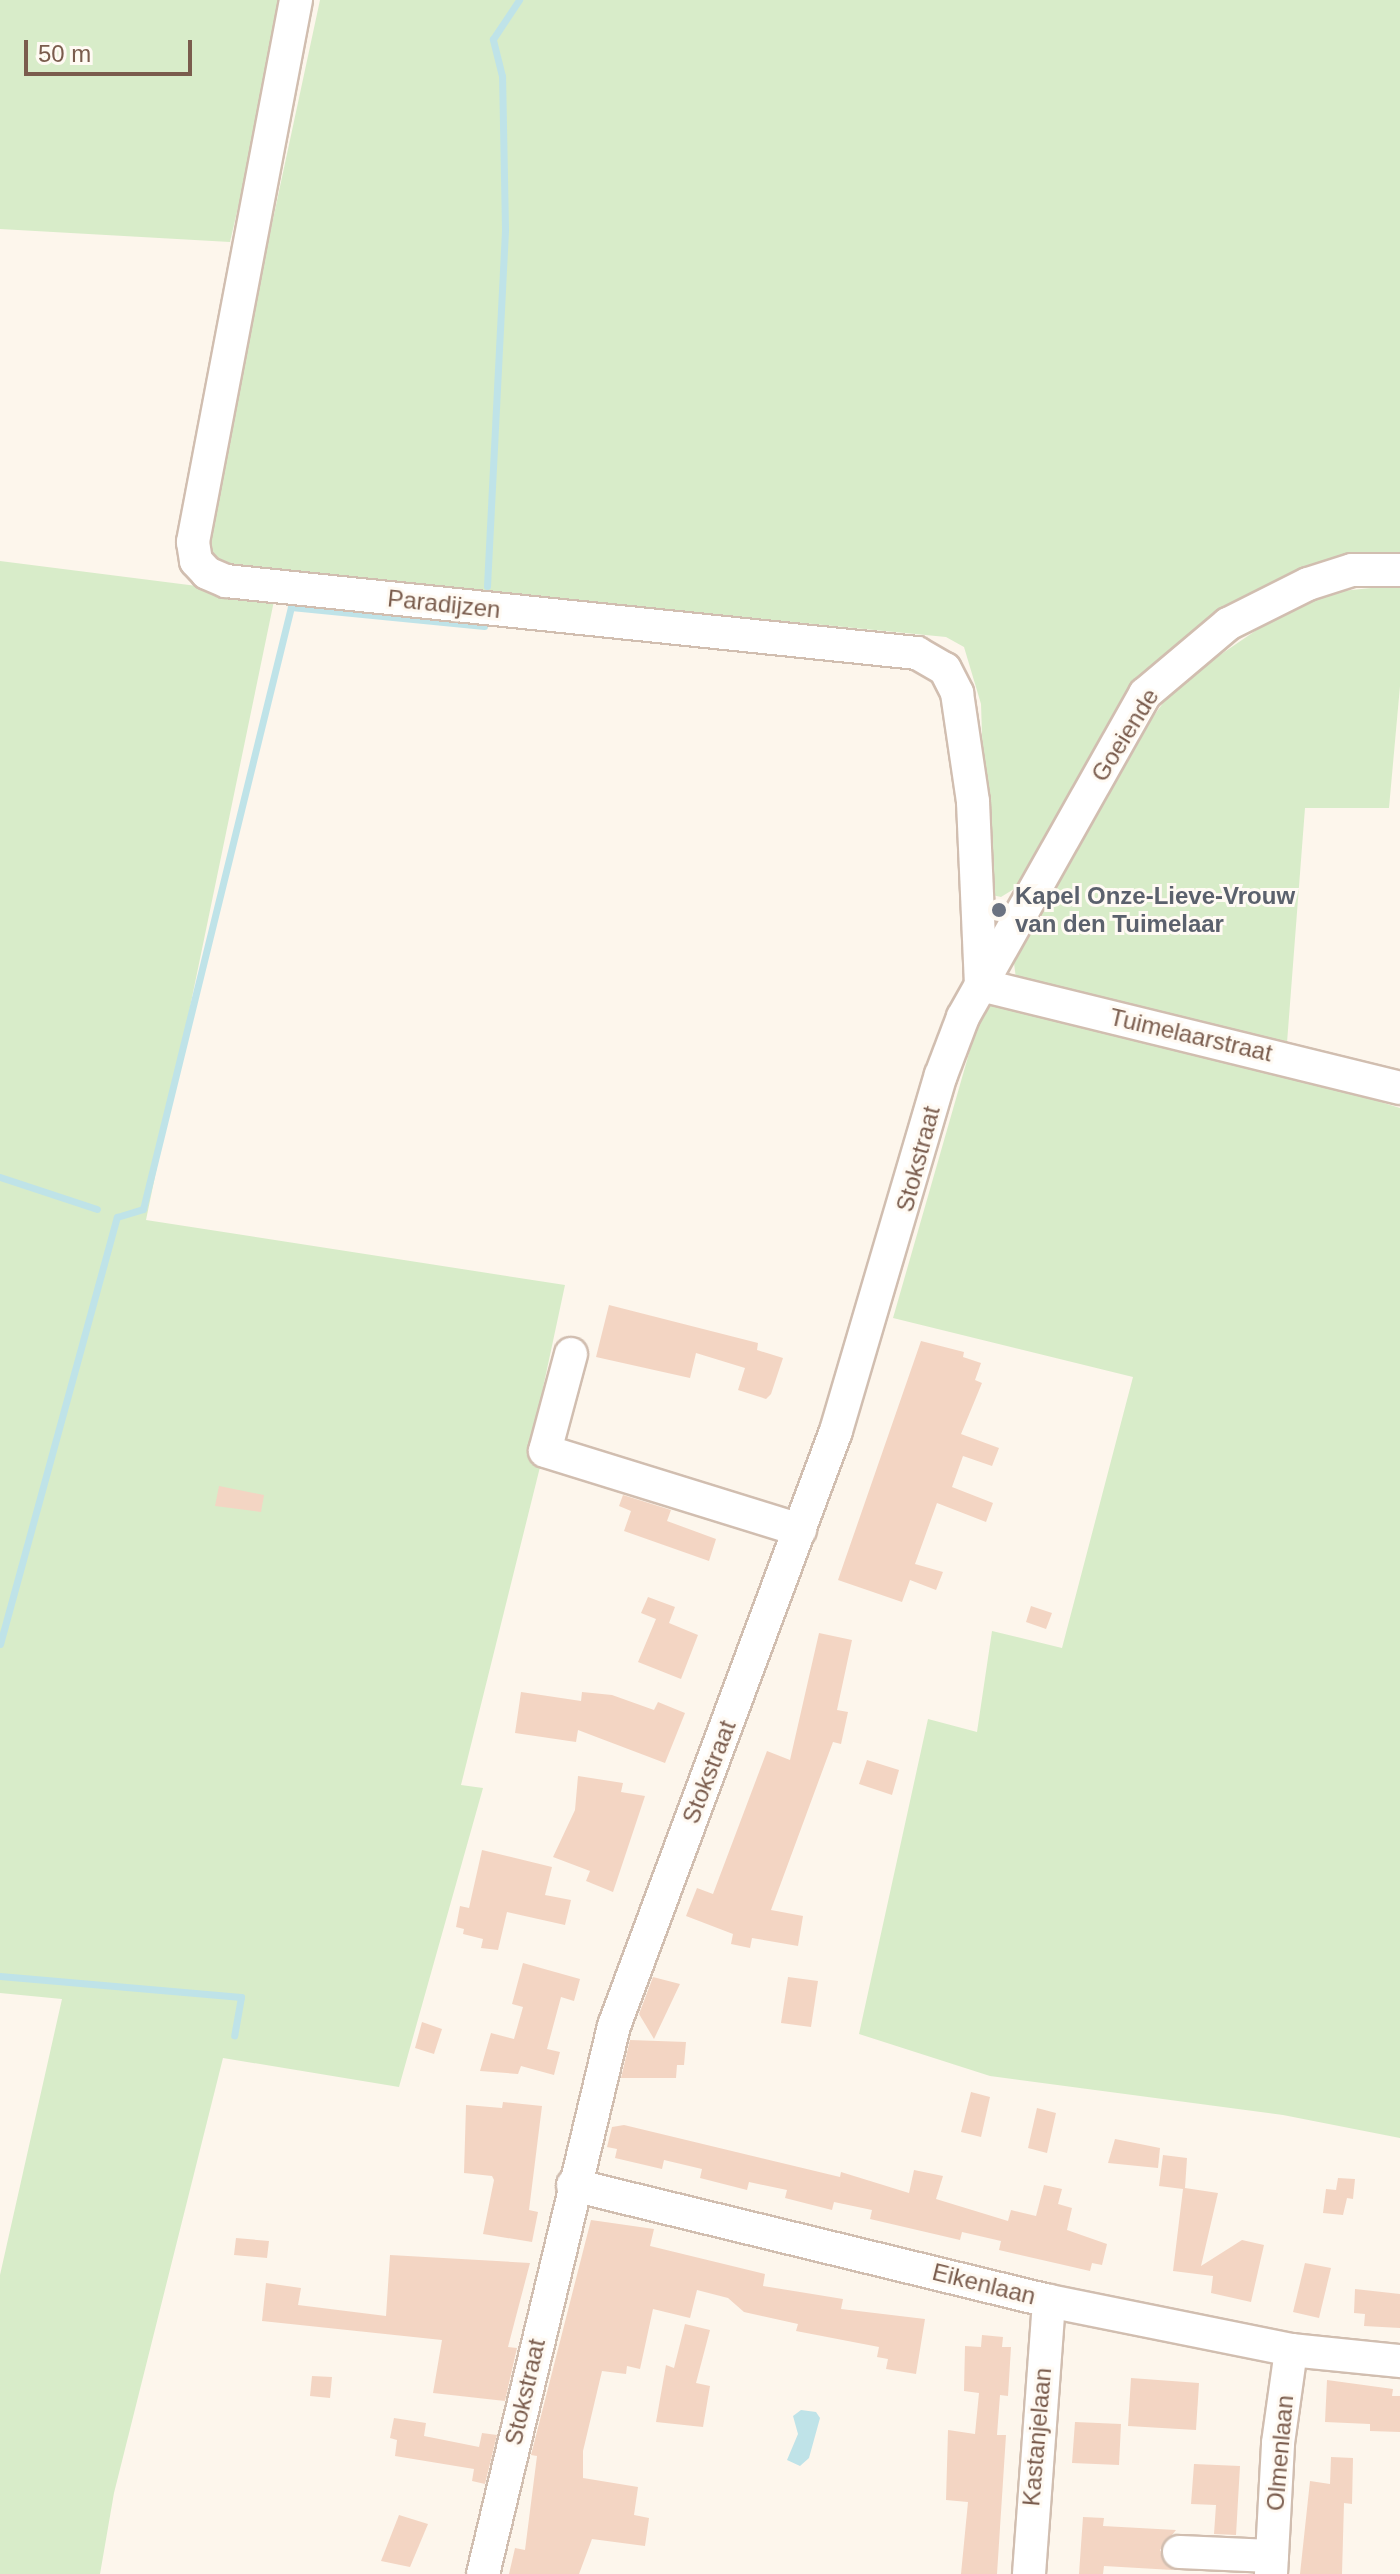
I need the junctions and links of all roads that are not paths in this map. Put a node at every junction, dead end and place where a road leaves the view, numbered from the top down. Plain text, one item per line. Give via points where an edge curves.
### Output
1 (296, 0) edge
2 (1400, 570) edge
3 (981, 985) junction
4 (1400, 1088) edge
5 (571, 1354) dead end
6 (800, 1530) junction
7 (573, 2185) junction
8 (1049, 2301) junction
9 (1291, 2350) junction
10 (1400, 2361) edge
11 (1179, 2552) dead end
12 (1272, 2565) edge
13 (483, 2574) edge
14 (1029, 2574) edge

1 - 3 street, Paradijzen via 193,542 196,561 226,581 917,653 945,669 957,693 973,802
2 - 3 street, Goeiende via 1352,570 1308,584 1228,624 1145,694
3 - 4 street, Tuimelaarstraat
3 - 6 street, Stokstraat via 941,1075 891,1257
5 - 6 street via 545,1451
6 - 7 street, Stokstraat via 614,2026
7 - 8 street, Eikenlaan
7 - 13 street, Stokstraat
8 - 9 street, Eikenlaan
8 - 14 street, Kastanjelaan
9 - 10 street, Eikenlaan
9 - 12 street, Olmenlaan via 1278,2443
11 - 12 street, Olmenlaan

